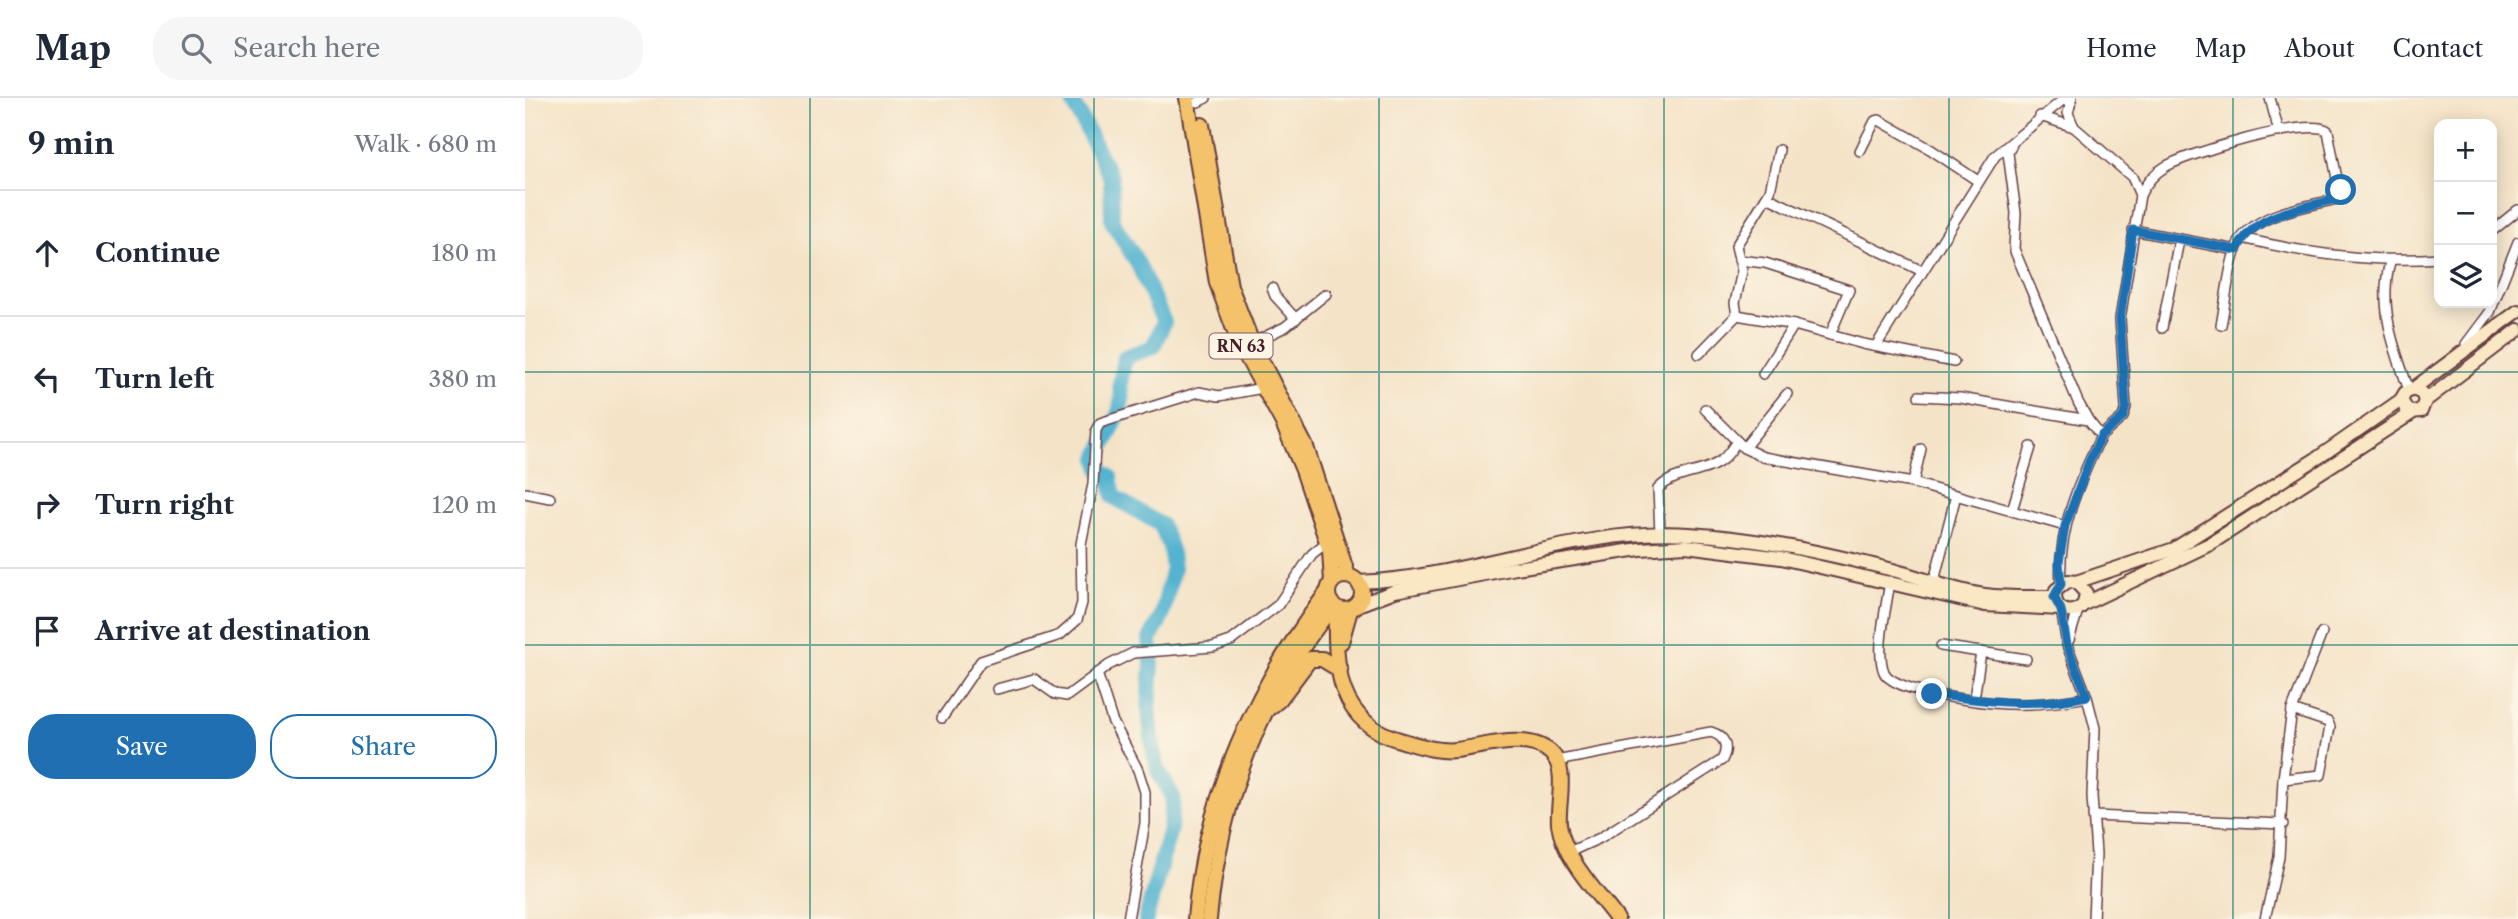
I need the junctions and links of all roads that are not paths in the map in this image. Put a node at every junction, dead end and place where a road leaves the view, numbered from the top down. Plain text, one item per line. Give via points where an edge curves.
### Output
1 (2065, 98) edge
2 (2072, 98) edge
3 (2270, 98) edge
4 (1197, 99) edge
5 (2040, 116) junction
6 (2074, 127) junction
7 (2279, 132) junction
8 (2012, 144) junction
9 (1779, 150) dead end
10 (1860, 151) dead end
11 (1978, 181) junction
12 (2140, 195) junction
13 (1767, 197) junction
14 (2518, 211) edge
15 (2497, 227) edge
16 (2133, 230) junction
17 (2242, 238) junction
18 (2179, 240) junction
19 (2518, 242) edge
20 (2237, 250) junction
21 (2434, 258) edge
22 (1739, 260) junction
23 (2391, 262) junction
24 (1922, 271) junction
25 (1272, 288) dead end
26 (1326, 294) dead end
27 (2518, 311) edge
28 (1737, 314) junction
29 (1296, 319) junction
30 (1794, 325) junction
31 (2221, 325) dead end
32 (2162, 328) dead end
33 (2518, 330) edge
34 (1830, 335) junction
35 (1252, 343) junction
36 (1876, 346) junction
37 (1699, 354) dead end
38 (1954, 362) dead end
39 (1763, 374) dead end
40 (1263, 388) junction
41 (2409, 392) junction
42 (1787, 394) dead end
43 (1919, 396) dead end
44 (2425, 401) junction
45 (1705, 409) dead end
46 (2412, 413) junction
47 (2088, 420) junction
48 (2101, 436) junction
49 (1737, 441) junction
50 (2031, 447) dead end
51 (1744, 448) junction
52 (1921, 449) dead end
53 (1913, 484) junction
54 (525, 493) edge
55 (1956, 495) junction
56 (551, 498) dead end
57 (2012, 510) junction
58 (2065, 526) junction
59 (1656, 533) junction
60 (1327, 542) junction
61 (1654, 548) junction
62 (1353, 579) junction
63 (1890, 581) junction
64 (1934, 581) junction
65 (2076, 582) junction
66 (2061, 584) junction
67 (1330, 586) junction
68 (2054, 597) junction
69 (1344, 607) junction
70 (2081, 607) junction
71 (2061, 609) junction
72 (2322, 634) dead end
73 (2067, 645) junction
74 (1941, 646) dead end
75 (1981, 652) junction
76 (2026, 659) dead end
77 (1338, 665) junction
78 (1097, 673) junction
79 (997, 689) dead end
80 (2087, 696) junction
81 (1974, 699) junction
82 (1265, 709) junction
83 (2292, 710) junction
84 (942, 718) dead end
85 (1556, 761) junction
86 (2283, 779) junction
87 (2093, 816) junction
88 (2283, 824) junction
89 (1569, 852) junction
90 (1128, 919) edge
91 (1195, 919) edge
92 (1209, 919) edge
93 (1617, 919) edge
94 (2092, 919) edge
95 (2265, 919) edge

1 - 5 street
2 - 6 street via 2068,113
3 - 7 street
4 - 35 main road, RN 63 via 1223,256
4 - 40 main road, RN 63 via 1217,284
5 - 6 street
5 - 8 street
6 - 12 street via 2132,177
7 - 12 street via 2181,158 2156,172
7 - 17 street via 2317,126 2328,131 2340,195 2272,217
8 - 11 street via 1995,156
8 - 47 street via 2008,153 2016,213 2014,249
9 - 13 street
10 - 11 street via 1879,120
11 - 24 street
12 - 16 street
13 - 22 street via 1736,247
13 - 24 street
14 - 15 street
16 - 18 street
16 - 48 street via 2120,319 2126,407 2123,417
17 - 20 street
17 - 23 street via 2296,251
18 - 20 street
18 - 32 street
19 - 41 street via 2490,312 2477,332
20 - 31 street
21 - 23 street
22 - 28 street
22 - 34 street via 1765,263 1849,290
23 - 41 street via 2385,299 2392,345
24 - 36 street
25 - 29 street
26 - 29 street
27 - 41 main road
28 - 30 street
28 - 37 street
29 - 35 street
30 - 34 street
30 - 39 street
33 - 44 main road
34 - 36 street
35 - 62 main road via 1306,447
36 - 38 street
40 - 60 main road, RN 63 via 1303,470
40 - 84 street via 1219,397 1199,392 1100,423 1081,544 1082,603 1077,620 1065,632 981,661
41 - 44 main road via 2422,393
41 - 46 main road via 2403,408
41 - 65 main road via 2319,457 2183,544
42 - 51 street
43 - 47 street via 1960,398
44 - 46 main road via 2421,411
45 - 49 street
46 - 70 main road via 2210,544
47 - 48 street
48 - 58 street
49 - 51 street
49 - 59 street via 1715,464 1671,479 1658,489
50 - 57 street
51 - 53 street via 1763,457
52 - 53 street
53 - 55 street
54 - 56 street
55 - 57 street
55 - 64 street
57 - 58 street
58 - 66 street via 2059,562
59 - 61 main road
59 - 62 main road via 1569,544 1383,580
59 - 64 main road via 1783,546
60 - 67 main road, RN 63
60 - 78 street via 1312,554 1285,598 1257,624 1219,646 1133,653
61 - 63 main road via 1740,551
61 - 69 main road via 1407,589
62 - 67 main road
62 - 69 main road via 1362,593
63 - 71 main road via 1978,604
63 - 81 street via 1880,658 1884,675 1900,686
64 - 68 main road via 1983,594
65 - 66 main road
65 - 70 main road via 2085,593
66 - 68 main road
67 - 69 main road
67 - 91 main road via 1278,664 1234,752 1207,836
68 - 71 main road
69 - 77 main road
69 - 82 main road via 1302,645
70 - 71 main road via 2067,612
70 - 73 street
71 - 73 street
72 - 83 street
73 - 80 street
74 - 75 street
75 - 76 street
75 - 81 street
77 - 82 main road via 1310,659 1279,701
77 - 85 main road via 1353,710 1365,725 1385,736 1440,750 1538,745
78 - 79 street via 1064,697 1034,679
78 - 90 street via 1112,720 1145,792 1145,824
80 - 81 street via 2065,702 2011,704
80 - 87 street via 2095,728
82 - 92 main road via 1230,800
83 - 86 street
83 - 86 street via 2328,722 2330,727 2321,775
85 - 89 main road via 1561,786 1559,822
85 - 89 street via 1711,732 1719,735 1727,752 1722,760 1600,838
86 - 88 street
87 - 88 street
87 - 94 street
88 - 95 street
89 - 93 main road

